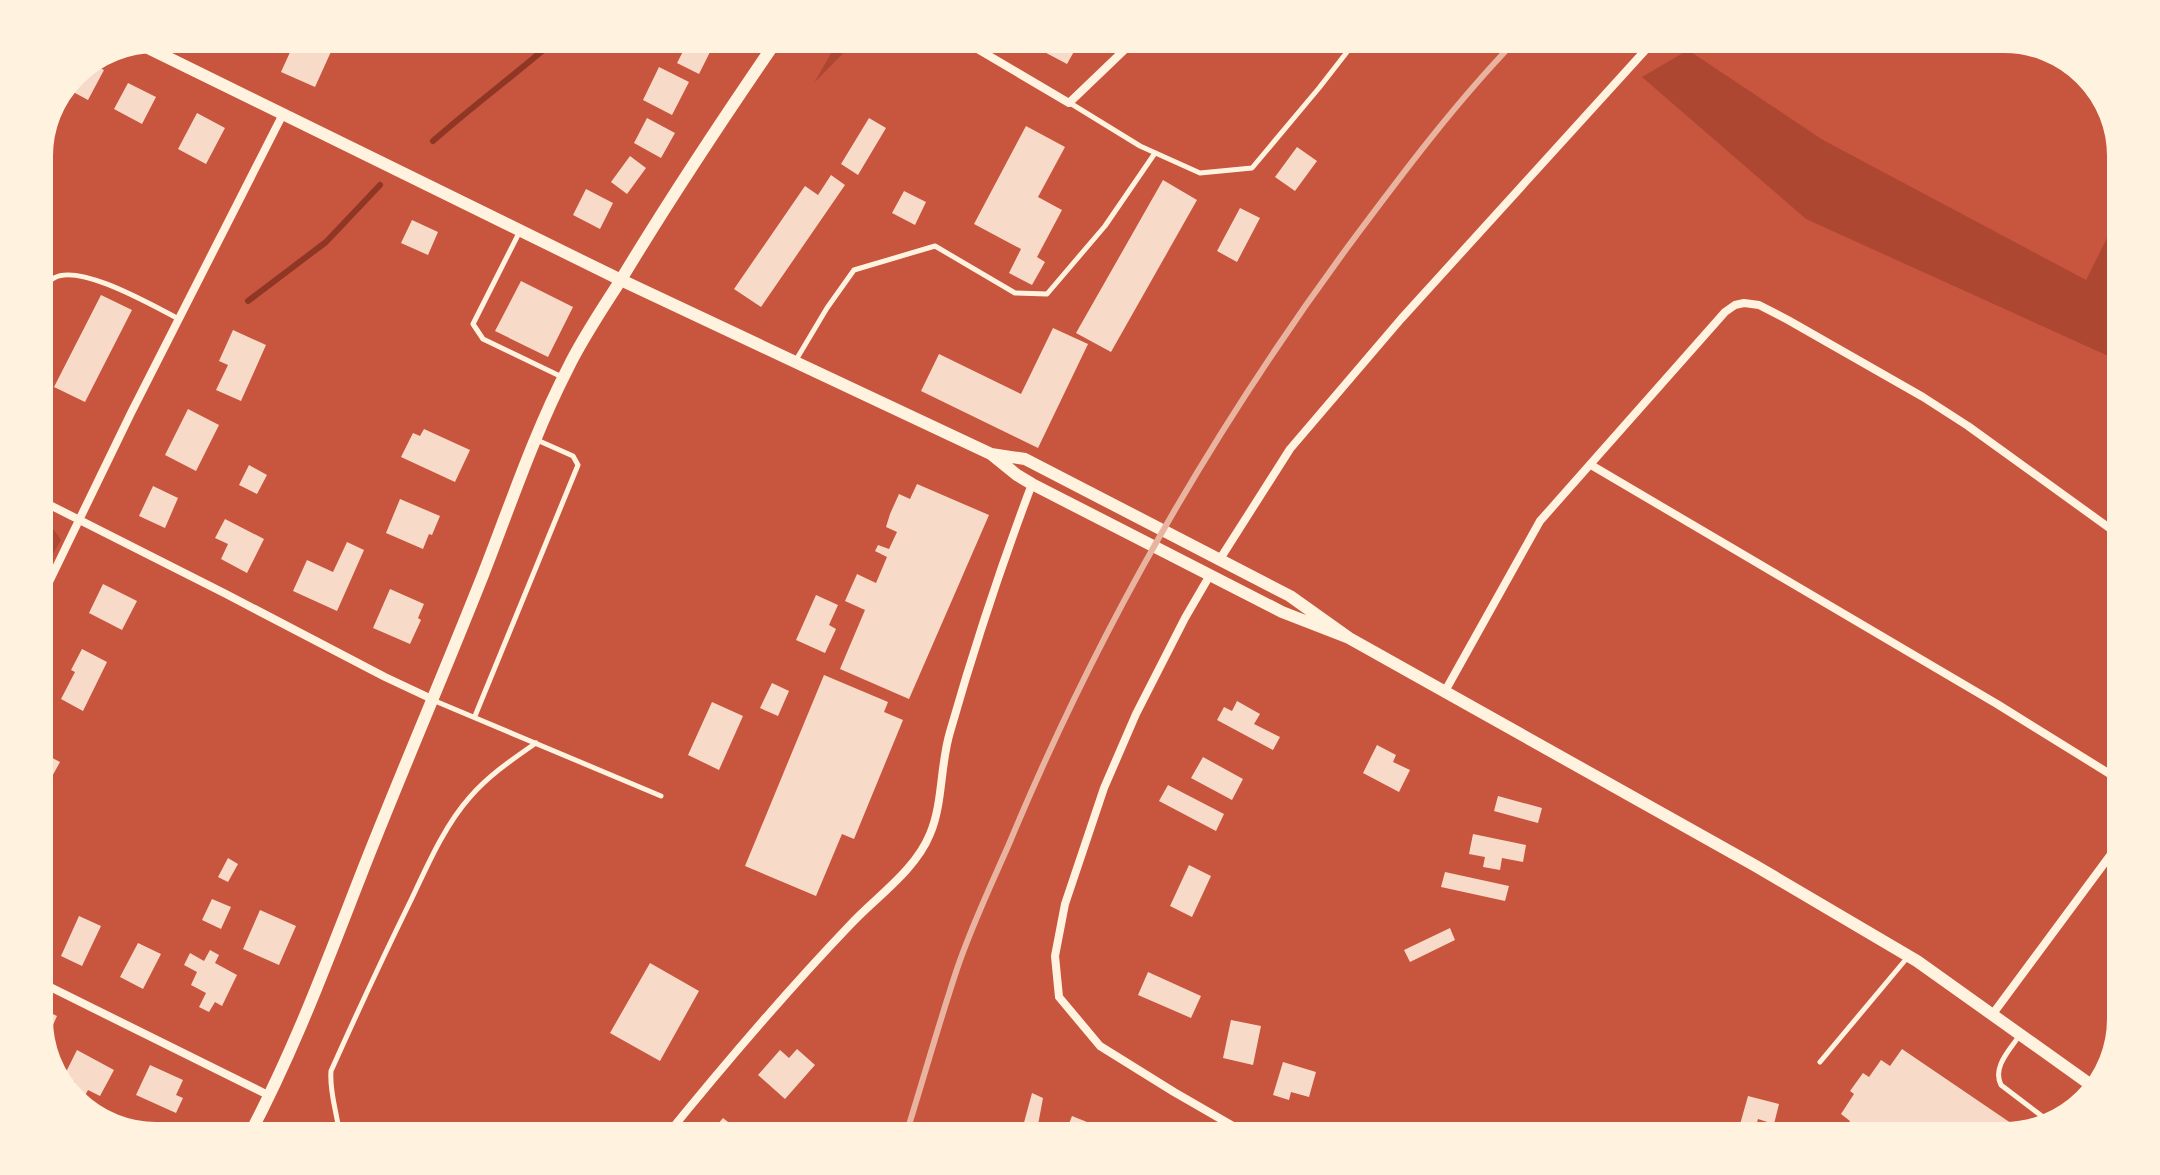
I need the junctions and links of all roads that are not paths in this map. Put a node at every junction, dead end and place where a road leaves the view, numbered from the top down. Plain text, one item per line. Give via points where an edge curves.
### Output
1 (771, 48) edge
2 (976, 48) edge
3 (1126, 48) edge
4 (1350, 48) edge
5 (1647, 48) edge
6 (150, 49) edge
7 (1069, 103) junction
8 (283, 114) junction
9 (1155, 153) junction
10 (520, 231) junction
11 (621, 280) junction
12 (48, 283) edge
13 (179, 319) junction
14 (795, 361) junction
15 (563, 378) junction
16 (536, 440) junction
17 (991, 454) junction
18 (1591, 465) junction
19 (1032, 484) junction
20 (48, 504) edge
21 (79, 520) junction
22 (2112, 530) edge
23 (1220, 559) junction
24 (1210, 575) junction
25 (48, 584) edge
26 (1349, 638) junction
27 (1444, 693) junction
28 (434, 700) junction
29 (475, 716) junction
30 (536, 743) junction
31 (2112, 775) edge
32 (661, 796) dead end
33 (2112, 853) edge
34 (1909, 956) junction
35 (48, 986) edge
36 (1992, 1015) junction
37 (2020, 1035) junction
38 (1820, 1062) dead end
39 (2090, 1084) edge
40 (270, 1096) junction
41 (2045, 1119) edge
42 (253, 1127) edge
43 (339, 1127) edge
44 (674, 1127) edge
45 (1235, 1127) edge

1 - 11 street
2 - 7 street
3 - 7 street
4 - 9 lane via 1252,168 1200,173
5 - 23 street via 1290,449
6 - 8 street
7 - 9 lane
8 - 10 street
8 - 13 street
9 - 14 lane via 1105,226 1047,294 1015,293 935,246 854,270
10 - 11 street
10 - 15 lane via 473,324 483,339
11 - 14 street
11 - 15 street
12 - 13 lane via 57,276 80,274
13 - 21 street
14 - 17 street
15 - 16 street
16 - 28 street
16 - 29 lane via 573,456 578,465
17 - 19 street
17 - 23 street via 1025,459
18 - 22 street via 1725,312 1744,303 1759,305 1923,397
18 - 27 street via 1540,521
18 - 31 street
19 - 24 street
19 - 44 street via 953,722 931,834 907,869 774,1008
20 - 21 street
21 - 25 street
21 - 28 street
23 - 26 street via 1290,596
24 - 26 street
24 - 45 street via 1136,714 1104,788 1065,904 1055,956 1059,997 1100,1046
26 - 27 street
27 - 34 street
28 - 29 lane
28 - 40 street
29 - 30 lane
30 - 32 lane
30 - 43 lane via 469,797 426,869 331,1071
33 - 36 street
34 - 36 street
34 - 38 lane
35 - 40 street
36 - 37 street
37 - 39 street
37 - 41 lane via 1997,1069 1997,1078
40 - 42 street

